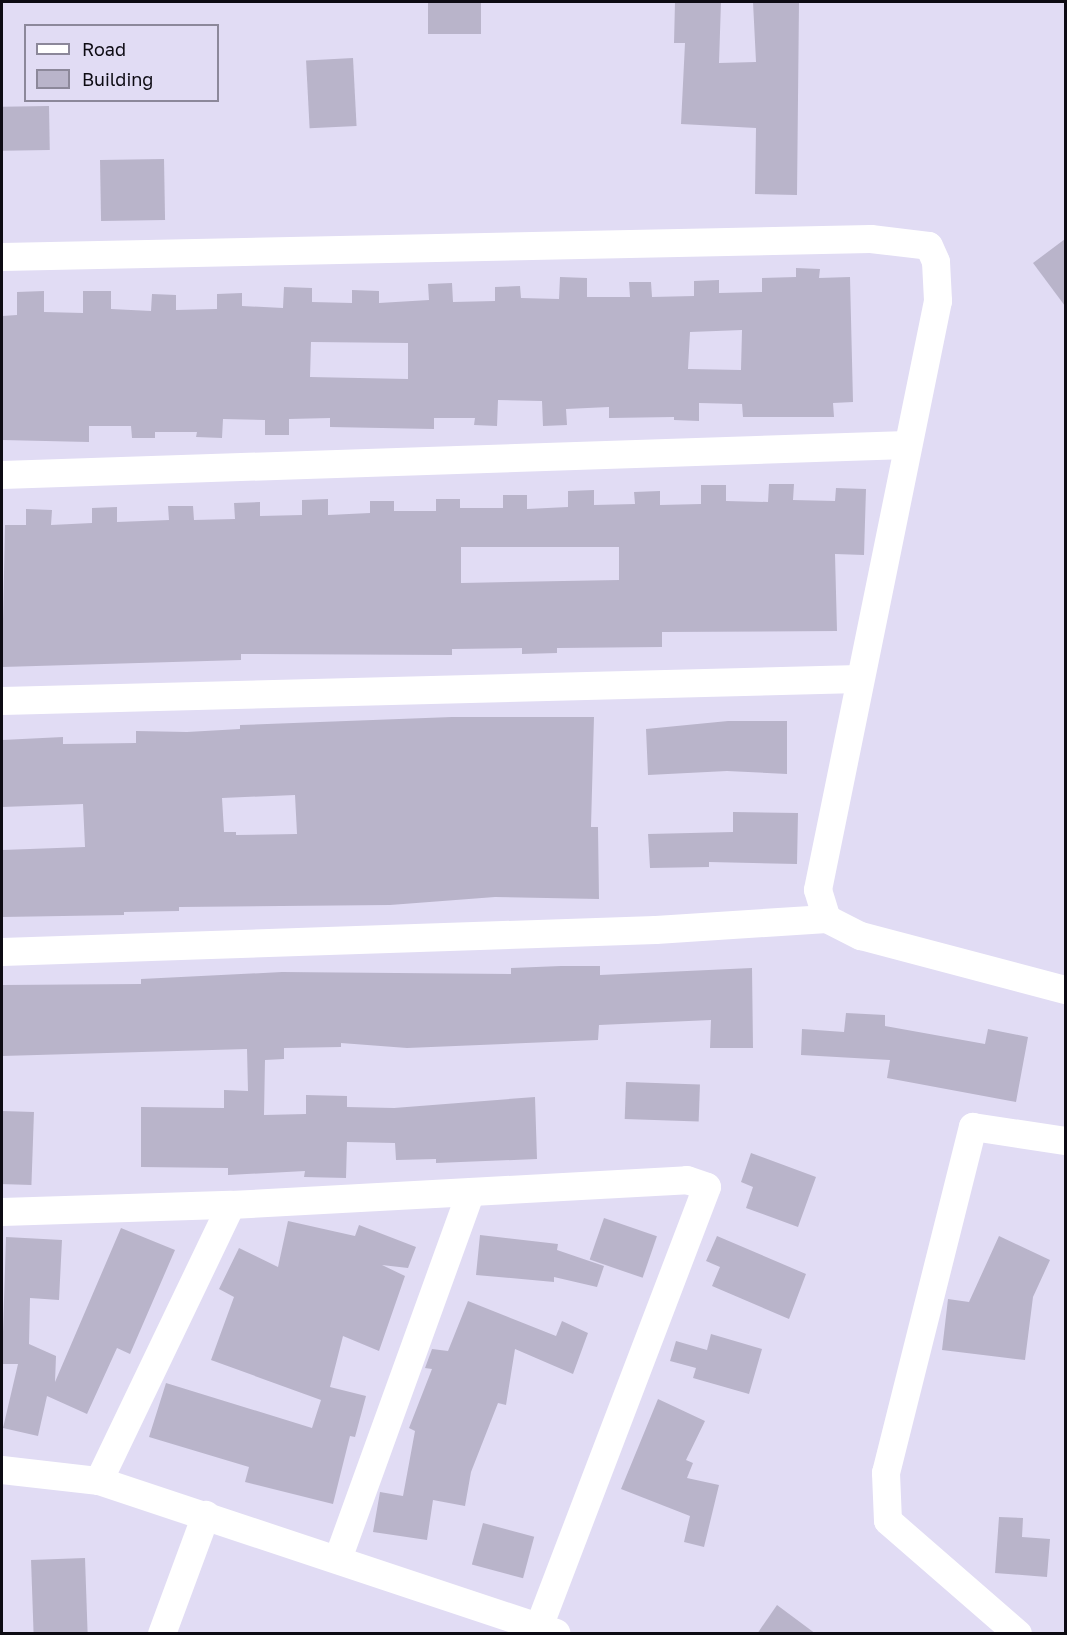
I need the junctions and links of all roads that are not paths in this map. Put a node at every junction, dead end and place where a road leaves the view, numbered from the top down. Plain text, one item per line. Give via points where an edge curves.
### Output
1 (2, 257) edge
2 (908, 446) junction
3 (2, 475) edge
4 (860, 679) junction
5 (2, 701) edge
6 (827, 919) junction
7 (2, 952) edge
8 (1065, 990) edge
9 (1065, 1141) edge
10 (471, 1192) junction
11 (231, 1205) junction
12 (2, 1212) edge
13 (2, 1470) edge
14 (99, 1481) junction
15 (206, 1515) junction
16 (338, 1559) junction
17 (548, 1630) edge
18 (162, 1634) edge
19 (1018, 1634) edge

1 - 2 street via 871,239 928,246 936,262 938,301
2 - 3 street
2 - 4 street
4 - 5 street
4 - 6 street via 821,862 818,890
6 - 7 street via 656,930
6 - 8 street via 861,936
9 - 19 street via 973,1127 886,1473 888,1521
10 - 11 street
10 - 16 street
10 - 17 street via 687,1180 707,1187
11 - 12 street
11 - 14 street
13 - 14 street
14 - 15 street
15 - 16 street
15 - 18 street
16 - 17 street

